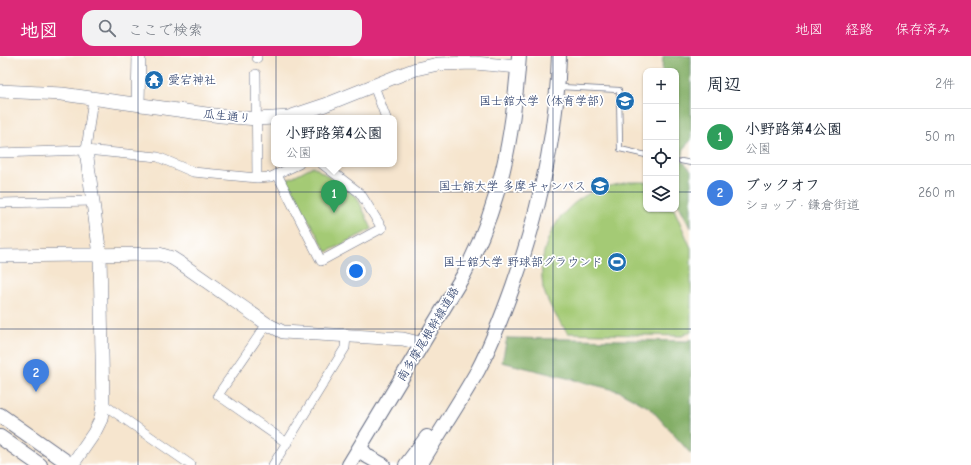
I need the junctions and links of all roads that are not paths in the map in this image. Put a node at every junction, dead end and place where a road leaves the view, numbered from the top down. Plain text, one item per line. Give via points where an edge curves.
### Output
1 (139, 56) edge
2 (559, 56) edge
3 (518, 62) edge
4 (256, 74) dead end
5 (374, 86) junction
6 (558, 87) junction
7 (0, 91) edge
8 (93, 98) junction
9 (138, 104) junction
10 (295, 115) edge
11 (385, 115) edge
12 (271, 118) edge
13 (257, 119) junction
14 (86, 150) junction
15 (0, 153) edge
16 (643, 154) edge
17 (681, 161) dead end
18 (691, 163) edge
19 (292, 167) edge
20 (326, 167) edge
21 (277, 174) junction
22 (257, 178) junction
23 (93, 201) junction
24 (0, 203) edge
25 (100, 255) junction
26 (0, 256) edge
27 (267, 324) junction
28 (346, 336) junction
29 (423, 344) junction
30 (478, 370) junction
31 (103, 404) junction
32 (0, 415) edge
33 (0, 437) edge
34 (286, 443) junction
35 (360, 447) junction
36 (428, 452) junction
37 (40, 465) edge
38 (71, 465) edge
39 (191, 465) edge
40 (273, 465) edge
41 (350, 465) edge
42 (383, 465) edge
43 (406, 465) edge
44 (416, 465) edge
45 (420, 465) edge

1 - 9 street
2 - 6 main road
3 - 5 street, 瓜生通り via 438,64
3 - 29 main road, 南多摩尾根幹線道路 via 510,138 500,187 475,255
4 - 13 street
5 - 10 street, 瓜生通り
5 - 11 street
6 - 16 lane via 619,90 620,149
6 - 30 main road via 550,149 537,210 506,307
7 - 8 street, 瓜生通り via 54,93
8 - 9 street, 瓜生通り
8 - 14 street
9 - 13 street, 瓜生通り
12 - 13 street, 瓜生通り
13 - 22 street
14 - 15 street
14 - 22 street via 158,157 193,172
14 - 23 street
17 - 18 lane
19 - 21 street
20 - 21 street via 360,193 382,228 321,261
21 - 22 street
23 - 24 street
23 - 25 street
25 - 26 street
25 - 27 street via 149,253 172,258
25 - 31 street
27 - 28 street via 289,333
27 - 34 street via 218,395
28 - 29 street via 404,339
28 - 34 street via 345,348
29 - 35 main road, 南多摩尾根幹線道路
30 - 36 main road
30 - 43 main road
31 - 38 street via 101,419 94,433
31 - 39 street
32 - 38 main road
33 - 37 main road
34 - 40 street
35 - 41 main road, 南多摩尾根幹線道路
35 - 42 main road via 367,456
36 - 44 main road
36 - 45 main road

